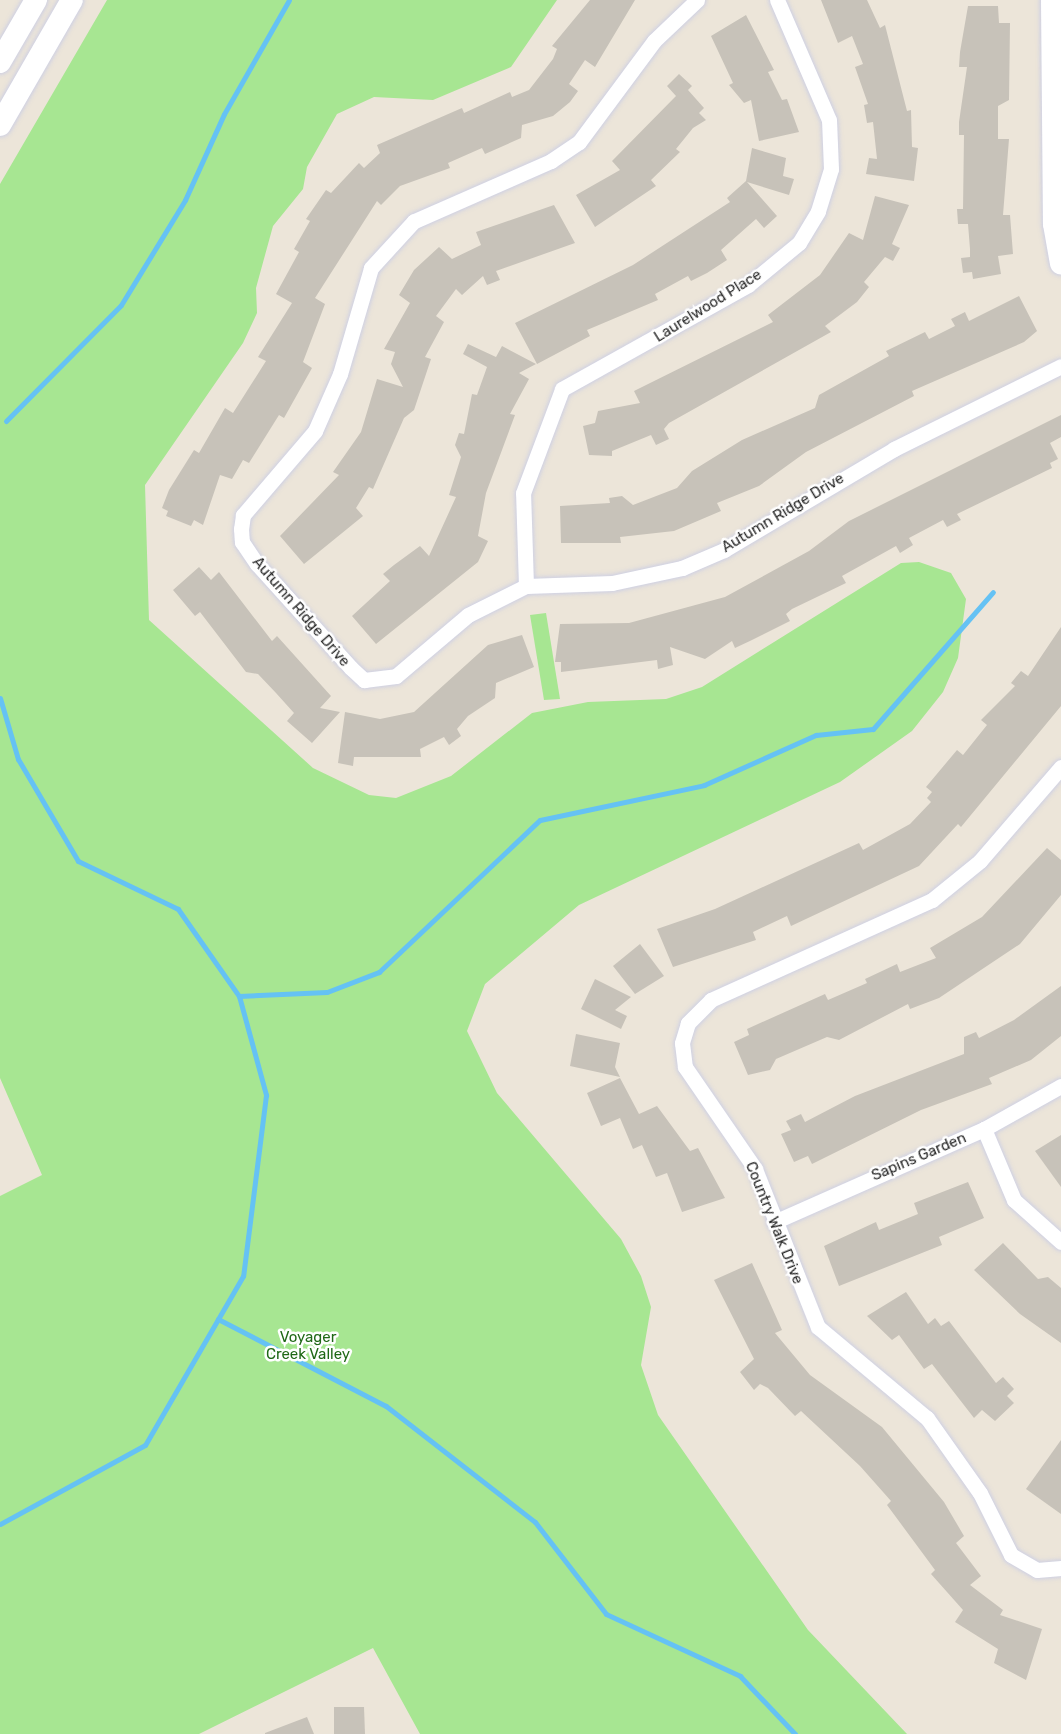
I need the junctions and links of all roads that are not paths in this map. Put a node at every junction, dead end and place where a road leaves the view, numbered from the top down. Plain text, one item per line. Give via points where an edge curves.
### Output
1 (36, 0) edge
2 (72, 0) edge
3 (697, 0) edge
4 (777, 0) edge
5 (1052, 0) edge
6 (0, 62) edge
7 (0, 125) edge
8 (1061, 263) edge
9 (1061, 366) edge
10 (526, 586) junction
11 (1061, 767) edge
12 (1061, 1086) edge
13 (984, 1129) junction
14 (774, 1222) junction
15 (1061, 1242) edge
16 (1061, 1568) edge

1 - 6 street
2 - 7 street
3 - 10 street, Autumn Ridge Drive via 654,41 579,142 550,162 414,221 391,240 364,285 340,374 315,431 243,515 242,542 257,564 364,680 396,676 468,615
4 - 10 street, Laurelwood Place via 829,120 831,169 818,211 799,243 748,285 562,389 523,493
5 - 8 street via 1054,224
9 - 10 street, Autumn Ridge Drive via 930,430 724,550 682,568 612,583
11 - 14 street, Country Walk Drive via 980,861 932,900 711,1000 688,1023 682,1043 686,1066 755,1168
12 - 13 street, Sapins Garden
13 - 14 street, Sapins Garden
13 - 15 street via 1014,1200
14 - 16 street, Country Walk Drive via 818,1327 927,1418 980,1493 1015,1559 1037,1570

